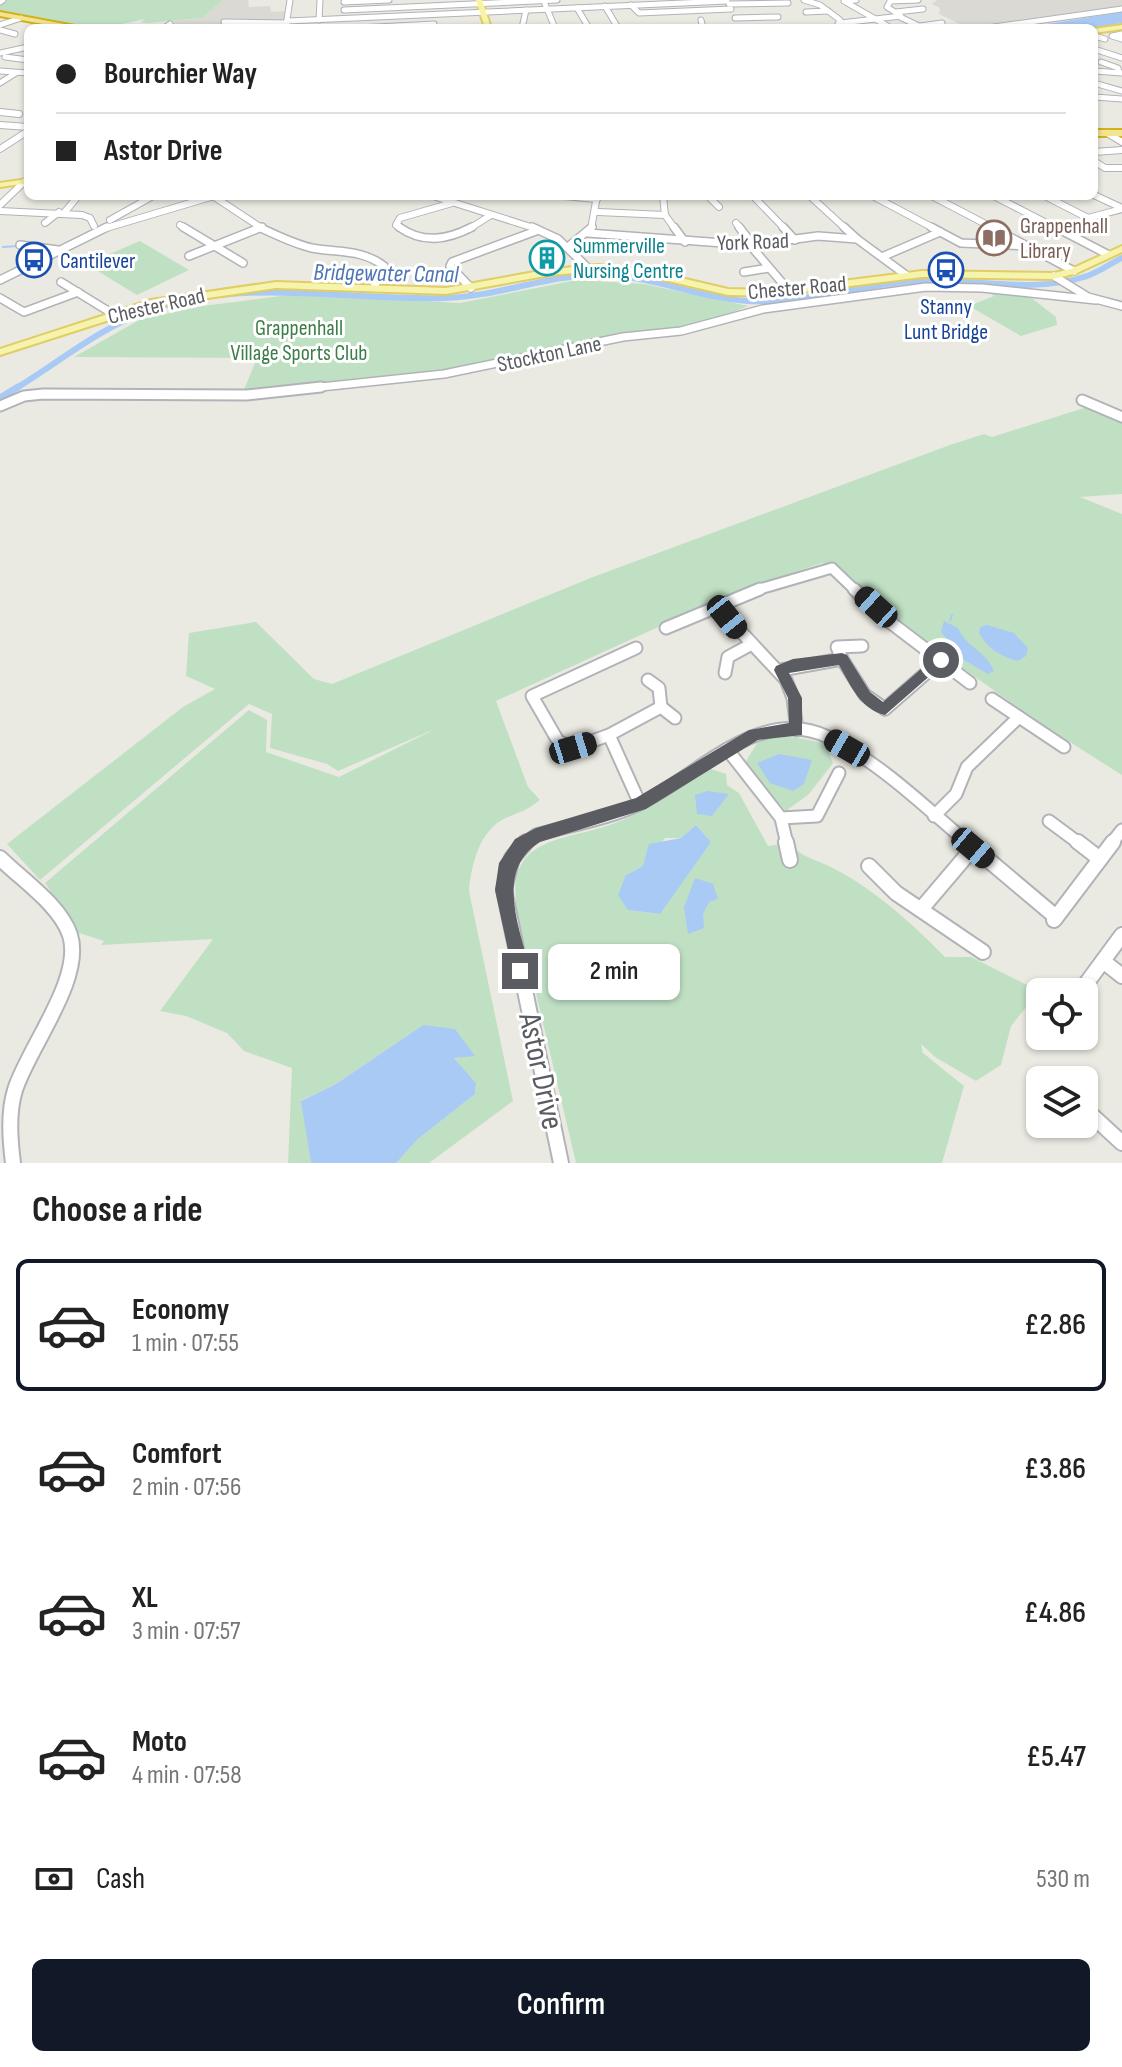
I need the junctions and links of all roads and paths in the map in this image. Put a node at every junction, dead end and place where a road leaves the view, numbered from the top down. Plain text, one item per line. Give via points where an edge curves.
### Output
1 (290, 0) edge
2 (320, 0) edge
3 (389, 0) edge
4 (411, 0) edge
5 (543, 0) edge
6 (557, 0) edge
7 (669, 0) edge
8 (804, 0) edge
9 (856, 0) edge
10 (918, 0) edge
11 (344, 1) edge
12 (891, 1) edge
13 (480, 2) edge
14 (681, 2) edge
15 (768, 2) edge
16 (648, 3) junction
17 (729, 3) edge
18 (788, 3) dead end
19 (662, 4) junction
20 (631, 5) junction
21 (605, 6) junction
22 (412, 7) junction
23 (577, 8) junction
24 (547, 9) junction
25 (1122, 9) edge
26 (344, 10) junction
27 (526, 10) junction
28 (828, 11) junction
29 (483, 12) junction
30 (668, 12) junction
31 (807, 12) dead end
32 (929, 12) dead end
33 (0, 14) edge
34 (898, 14) junction
35 (414, 16) junction
36 (384, 17) junction
37 (21, 18) junction
38 (735, 18) junction
39 (344, 19) junction
40 (319, 20) junction
41 (700, 20) dead end
42 (874, 21) junction
43 (224, 22) dead end
44 (841, 23) joint
45 (942, 23) dead end
46 (53, 24) edge
47 (287, 24) edge
48 (384, 24) edge
49 (487, 24) edge
50 (523, 24) edge
51 (553, 24) edge
52 (587, 24) edge
53 (616, 24) edge
54 (702, 24) edge
55 (736, 24) edge
56 (881, 24) edge
57 (914, 24) edge
58 (936, 24) edge
59 (1015, 24) edge
60 (0, 27) edge
61 (1122, 27) edge
62 (15, 34) dead end
63 (1098, 37) edge
64 (1122, 48) edge
65 (24, 49) edge
66 (1098, 50) edge
67 (1107, 53) junction
68 (2, 55) edge
69 (1122, 58) edge
70 (24, 59) edge
71 (1101, 62) dead end
72 (0, 71) edge
73 (1098, 71) edge
74 (16, 73) junction
75 (24, 73) edge
76 (1120, 73) edge
77 (0, 83) edge
78 (1098, 84) edge
79 (1122, 91) edge
80 (1098, 97) edge
81 (1122, 99) edge
82 (0, 112) edge
83 (13, 115) dead end
84 (0, 125) edge
85 (24, 128) edge
86 (24, 132) edge
87 (1098, 133) edge
88 (1107, 133) junction
89 (1122, 133) edge
90 (1122, 142) edge
91 (0, 149) edge
92 (1122, 150) edge
93 (1098, 152) edge
94 (1098, 164) edge
95 (1122, 168) edge
96 (24, 181) edge
97 (24, 183) edge
98 (0, 185) edge
99 (11, 194) junction
100 (24, 194) edge
101 (1098, 197) edge
102 (74, 200) edge
103 (146, 200) edge
104 (199, 200) edge
105 (218, 200) edge
106 (444, 200) edge
107 (597, 200) edge
108 (663, 200) edge
109 (712, 200) edge
110 (757, 200) edge
111 (814, 200) edge
112 (880, 200) edge
113 (940, 200) edge
114 (1002, 200) edge
115 (1053, 200) edge
116 (452, 203) junction
117 (0, 205) edge
118 (719, 207) dead end
119 (1122, 208) edge
120 (0, 211) edge
121 (62, 212) junction
122 (598, 212) junction
123 (491, 215) junction
124 (665, 215) junction
125 (45, 223) dead end
126 (736, 223) dead end
127 (180, 225) dead end
128 (94, 226) dead end
129 (262, 227) junction
130 (536, 231) junction
131 (940, 232) junction
132 (588, 233) junction
133 (85, 238) junction
134 (857, 239) junction
135 (795, 240) junction
136 (685, 242) junction
137 (20, 245) dead end
138 (752, 245) junction
139 (215, 246) junction
140 (569, 246) junction
141 (1027, 246) junction
142 (1122, 249) edge
143 (59, 250) junction
144 (1107, 254) junction
145 (189, 256) dead end
146 (884, 256) junction
147 (243, 263) dead end
148 (588, 268) junction
149 (769, 268) junction
150 (1074, 271) junction
151 (744, 272) dead end
152 (906, 275) junction
153 (0, 280) edge
154 (1060, 280) junction
155 (61, 282) dead end
156 (374, 287) junction
157 (471, 288) junction
158 (78, 292) junction
159 (790, 292) junction
160 (0, 298) edge
161 (1096, 300) junction
162 (1122, 306) edge
163 (113, 314) junction
164 (0, 352) edge
165 (1082, 400) dead end
166 (0, 406) edge
167 (1122, 417) edge
168 (717, 606) junction
169 (666, 628) dead end
170 (750, 645) junction
171 (862, 646) dead end
172 (636, 648) dead end
173 (842, 659) junction
174 (941, 660) junction
175 (781, 670) junction
176 (725, 673) dead end
177 (648, 680) dead end
178 (970, 683) dead end
179 (992, 699) dead end
180 (661, 707) junction
181 (1019, 717) junction
182 (675, 718) dead end
183 (797, 730) junction
184 (609, 735) junction
185 (1064, 747) dead end
186 (727, 749) junction
187 (839, 773) dead end
188 (640, 804) junction
189 (934, 816) junction
190 (781, 818) junction
191 (1049, 821) dead end
192 (1122, 830) edge
193 (973, 848) junction
194 (0, 858) edge
195 (1100, 859) junction
196 (790, 860) dead end
197 (869, 866) dead end
198 (922, 908) junction
199 (1122, 935) edge
200 (983, 952) dead end
201 (1103, 961) junction
202 (1122, 976) edge
203 (1090, 978) edge
204 (1098, 1121) edge
205 (1122, 1143) edge
206 (13, 1163) edge
207 (561, 1163) edge

1 - 47 street
2 - 40 street
3 - 11 street
4 - 22 street
5 - 6 street
5 - 13 street
5 - 24 street
7 - 16 street
8 - 28 street
9 - 42 street via 844,1
10 - 12 street
11 - 26 street
12 - 34 street via 887,7
13 - 22 street
13 - 29 main road
14 - 17 street
14 - 19 street
15 - 17 street
15 - 18 street
15 - 38 street via 779,18
16 - 19 street
16 - 20 street
17 - 30 street
17 - 38 street
19 - 30 street
20 - 21 street
20 - 30 street via 639,13
21 - 23 street
21 - 53 street
22 - 26 street
22 - 35 street
23 - 24 street
23 - 52 street
24 - 27 street
24 - 51 street
25 - 59 street
26 - 39 street
27 - 29 street
27 - 50 street
28 - 31 street
28 - 44 street
29 - 35 street
29 - 49 main road
32 - 34 street via 922,8
33 - 37 highway
34 - 42 street
34 - 57 street
35 - 36 street
36 - 39 street
36 - 48 street
37 - 46 highway
37 - 60 street
38 - 55 street
39 - 40 street
40 - 47 street
41 - 54 street
42 - 44 street
42 - 56 street
43 - 47 street
45 - 58 street
60 - 62 street
61 - 63 main road
64 - 67 street
65 - 68 street
66 - 67 street
67 - 69 street
68 - 70 street
71 - 76 street
72 - 74 street
73 - 76 street
74 - 75 street
74 - 77 street
78 - 79 street
80 - 81 street
82 - 83 street
84 - 85 street
86 - 91 street
87 - 88 highway
88 - 89 highway
88 - 90 street
92 - 93 street
94 - 95 street
96 - 98 main road
97 - 99 street
99 - 100 street
99 - 117 street
101 - 119 street
102 - 121 street
103 - 133 street
104 - 133 street via 123,220
105 - 129 street
106 - 116 street
107 - 122 street
108 - 124 street
109 - 118 street
110 - 135 street
111 - 134 street
112 - 131 street
113 - 141 street
114 - 144 street
115 - 119 street via 1088,218
116 - 123 street
116 - 123 street via 395,222 398,228 433,241
120 - 121 street
121 - 125 street
121 - 128 street via 90,218
122 - 124 street
122 - 132 street
123 - 130 street
124 - 136 street
126 - 138 street
127 - 139 street
129 - 139 street
129 - 156 street via 309,247 373,257 384,266
130 - 140 street
130 - 157 street via 452,262
131 - 141 street via 968,244
131 - 146 street
132 - 136 street, York Road
132 - 140 street
133 - 143 street
134 - 135 street, York Road
134 - 146 street, York Road
135 - 138 street, York Road
136 - 138 street, York Road
137 - 143 street
138 - 149 street
139 - 145 street
139 - 147 street
140 - 148 street
141 - 150 street
142 - 144 main road, Chester Road
143 - 153 street
144 - 150 main road, Chester Road
146 - 152 street, York Road
148 - 157 main road, Chester Road
148 - 159 main road, Chester Road via 647,273 728,292
149 - 151 street
149 - 159 street
150 - 154 main road, Chester Road
152 - 154 main road, Chester Road
152 - 159 main road, Chester Road
154 - 161 street
155 - 158 street
156 - 157 main road, Chester Road
156 - 163 main road, Chester Road via 250,287 167,299
158 - 160 street via 24,312
158 - 163 street
161 - 162 street
161 - 166 street, Stockton Lane via 952,286 888,290 763,309 694,328 433,375 247,395 43,394
163 - 164 main road, Chester Road
165 - 167 street
168 - 169 street
168 - 170 street
168 - 174 street via 832,568 882,616
170 - 175 street
170 - 176 street via 728,657
171 - 173 street via 837,647
172 - 184 street via 532,696 558,741 573,748
173 - 174 street via 865,696 885,709
173 - 175 street
174 - 178 street
175 - 183 street via 795,698
177 - 180 street via 659,688
179 - 181 street
180 - 182 street
180 - 184 street
181 - 185 street
181 - 189 street via 967,767 956,794
183 - 186 street, Astor Drive via 755,734
183 - 189 street, Astor Drive via 826,736 847,748
184 - 188 street
186 - 188 street, Astor Drive
186 - 190 street
187 - 190 street via 817,816
188 - 207 street, Astor Drive via 536,835 507,863 507,918
189 - 193 street, Astor Drive
190 - 196 street
191 - 195 street
192 - 195 street, Astor Drive
193 - 195 street, Astor Drive via 1054,919
193 - 198 street
194 - 206 street via 63,923 73,949 16,1088 9,1127
197 - 198 street via 896,893
198 - 200 street
199 - 201 street
201 - 202 street
201 - 203 street
204 - 205 street

